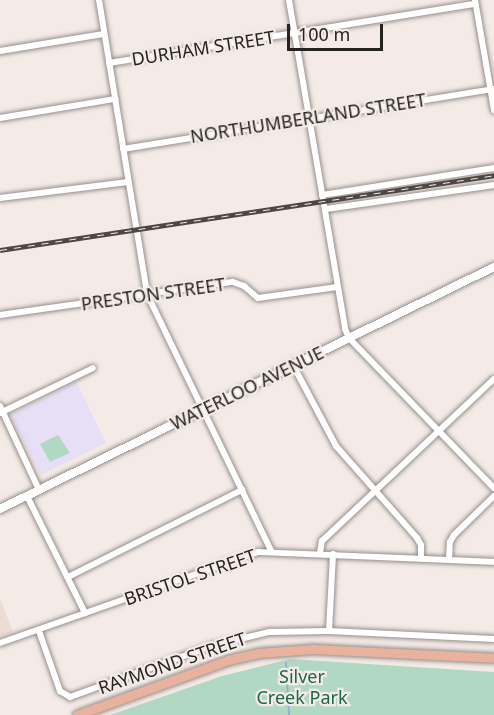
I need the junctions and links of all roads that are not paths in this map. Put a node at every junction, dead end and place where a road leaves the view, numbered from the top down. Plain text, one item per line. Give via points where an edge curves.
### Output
1 (99, 0) edge
2 (289, 0) edge
3 (475, 2) edge
4 (295, 33) junction
5 (104, 34) junction
6 (0, 51) edge
7 (109, 63) junction
8 (492, 89) edge
9 (115, 99) junction
10 (494, 110) edge
11 (0, 118) edge
12 (309, 118) junction
13 (123, 149) junction
14 (494, 168) edge
15 (128, 182) junction
16 (494, 185) edge
17 (322, 195) junction
18 (0, 198) edge
19 (326, 209) junction
20 (494, 267) edge
21 (337, 287) junction
22 (147, 294) junction
23 (0, 315) edge
24 (349, 338) junction
25 (293, 365) junction
26 (93, 368) dead end
27 (494, 380) edge
28 (204, 410) junction
29 (1, 411) edge
30 (440, 431) junction
31 (494, 488) edge
32 (39, 490) junction
33 (242, 490) junction
34 (376, 491) junction
35 (27, 496) junction
36 (494, 496) edge
37 (0, 509) edge
38 (271, 551) junction
39 (320, 553) junction
40 (333, 554) junction
41 (421, 558) junction
42 (449, 559) junction
43 (494, 562) edge
44 (68, 577) junction
45 (85, 614) junction
46 (329, 630) junction
47 (39, 631) junction
48 (494, 639) edge
49 (0, 643) edge
50 (494, 658) edge
51 (77, 715) edge

1 - 5 street
2 - 4 street
3 - 4 street, DURHAM STREET
3 - 8 street
4 - 7 street, DURHAM STREET
4 - 12 street
5 - 6 street
5 - 7 street
7 - 9 street
8 - 10 street
8 - 12 street, NORTHUMBERLAND STREET
9 - 11 street
9 - 13 street
12 - 13 street, NORTHUMBERLAND STREET
12 - 17 street
13 - 15 street
14 - 17 street
15 - 18 street
15 - 22 street
16 - 19 street
17 - 19 street
19 - 21 street
20 - 24 street, WATERLOO AVENUE
21 - 22 street, PRESTON STREET via 263,298 233,282
21 - 24 street
22 - 23 street, PRESTON STREET
22 - 28 street
24 - 25 street, WATERLOO AVENUE
24 - 30 street
25 - 28 street, WATERLOO AVENUE
25 - 34 street via 335,446
26 - 29 street
27 - 30 street
28 - 32 street, WATERLOO AVENUE
28 - 33 street
29 - 32 street
30 - 31 street
30 - 34 street
32 - 35 street, WATERLOO AVENUE
33 - 38 street
33 - 44 street
34 - 39 street via 322,541
34 - 41 street via 417,538
35 - 37 street, WATERLOO AVENUE
35 - 44 street
36 - 42 street via 454,534
38 - 39 street, BRISTOL STREET
38 - 45 street, BRISTOL STREET via 234,560
39 - 40 street, BRISTOL STREET
40 - 41 street, BRISTOL STREET
40 - 46 street
41 - 42 street, BRISTOL STREET
42 - 43 street, BRISTOL STREET
44 - 45 street
45 - 47 street, BRISTOL STREET
46 - 47 street, RAYMOND STREET via 238,638 70,697 60,691
46 - 48 street, RAYMOND STREET
47 - 49 street, BRISTOL STREET
50 - 51 main road via 313,649 266,652 228,660

